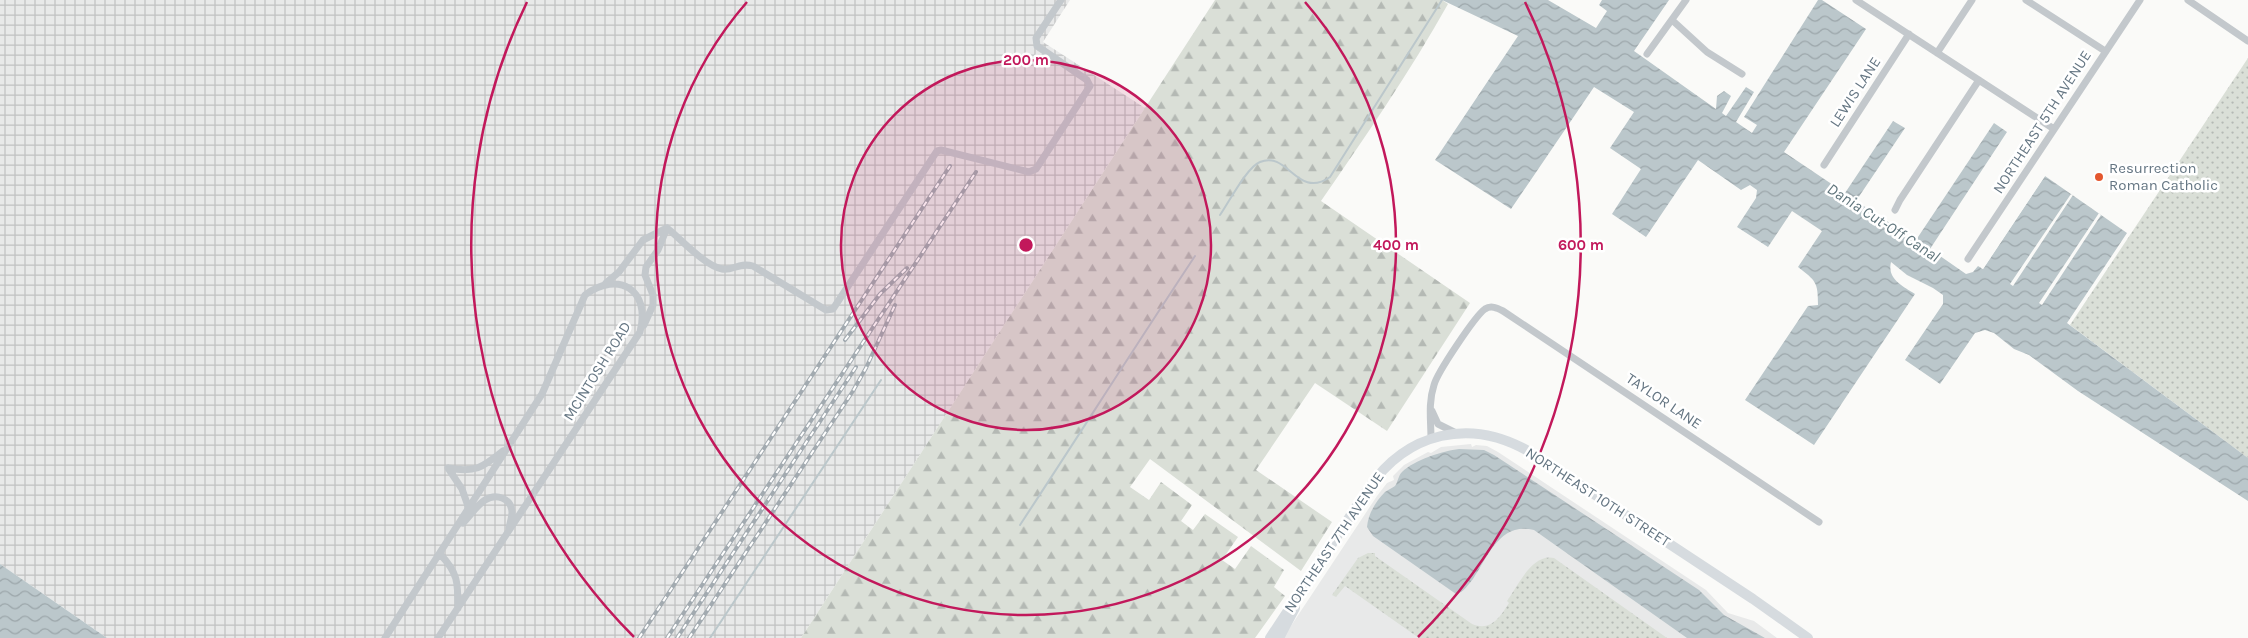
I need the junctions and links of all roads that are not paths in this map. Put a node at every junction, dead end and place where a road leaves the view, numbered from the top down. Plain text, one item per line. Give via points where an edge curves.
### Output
1 (1061, 0) edge
2 (1686, 0) edge
3 (1856, 0) edge
4 (1972, 0) edge
5 (2026, 0) edge
6 (2140, 0) edge
7 (2188, 0) edge
8 (1672, 20) junction
9 (1909, 34) junction
10 (2248, 40) edge
11 (2105, 51) junction
12 (1937, 53) junction
13 (1647, 54) dead end
14 (1742, 74) dead end
15 (1980, 80) junction
16 (2054, 129) junction
17 (1824, 164) dead end
18 (1895, 210) dead end
19 (667, 228) junction
20 (1968, 259) dead end
21 (606, 284) junction
22 (640, 332) junction
23 (1430, 407) junction
24 (1458, 434) junction
25 (1431, 439) junction
26 (508, 447) junction
27 (468, 509) junction
28 (1819, 522) dead end
29 (508, 533) junction
30 (450, 539) junction
31 (440, 554) junction
32 (1304, 587) junction
33 (1752, 599) junction
34 (458, 608) junction
35 (385, 638) edge
36 (438, 638) edge
37 (1270, 638) edge
38 (1279, 638) edge
39 (1808, 638) edge
40 (1817, 638) edge

1 - 19 street via 1036,38 1037,46 1087,80 1090,86 1036,169 1029,172 937,151 833,309 826,310 753,266 745,264 722,269 711,264
2 - 8 street
3 - 9 street
4 - 12 street
5 - 11 street
6 - 11 street, NORTHEAST 5TH AVENUE
7 - 10 street
8 - 13 street
8 - 14 street via 1707,52
9 - 12 street
9 - 17 street, LEWIS LANE
11 - 16 street, NORTHEAST 5TH AVENUE
12 - 15 street
15 - 16 street
15 - 18 street
16 - 20 street, NORTHEAST 5TH AVENUE
19 - 21 street via 643,240
19 - 22 street via 658,250 646,267 653,306
21 - 22 street, MCINTOSH ROAD via 617,283 637,296 644,319
21 - 26 street via 585,295 542,394
22 - 29 street, MCINTOSH ROAD
23 - 24 street via 1438,424
23 - 25 street
23 - 28 street, TAYLOR LANE via 1434,383 1473,322 1491,306 1510,315
24 - 25 street, NORTHEAST 10TH STREET
24 - 33 street, NORTHEAST 10TH STREET via 1485,434 1514,442
25 - 32 street, NORTHEAST 7TH AVENUE via 1401,454 1375,478
26 - 27 street
26 - 27 street via 473,470 448,468 462,489
27 - 30 street
29 - 30 street via 510,506 503,498 493,497 480,504
29 - 34 street, MCINTOSH ROAD
30 - 31 street
31 - 34 street via 456,575
31 - 35 street
32 - 37 street, NORTHEAST 7TH AVENUE
32 - 38 street
33 - 39 street, NORTHEAST 10TH STREET
33 - 40 street, NORTHEAST 10TH STREET
34 - 36 street, MCINTOSH ROAD

